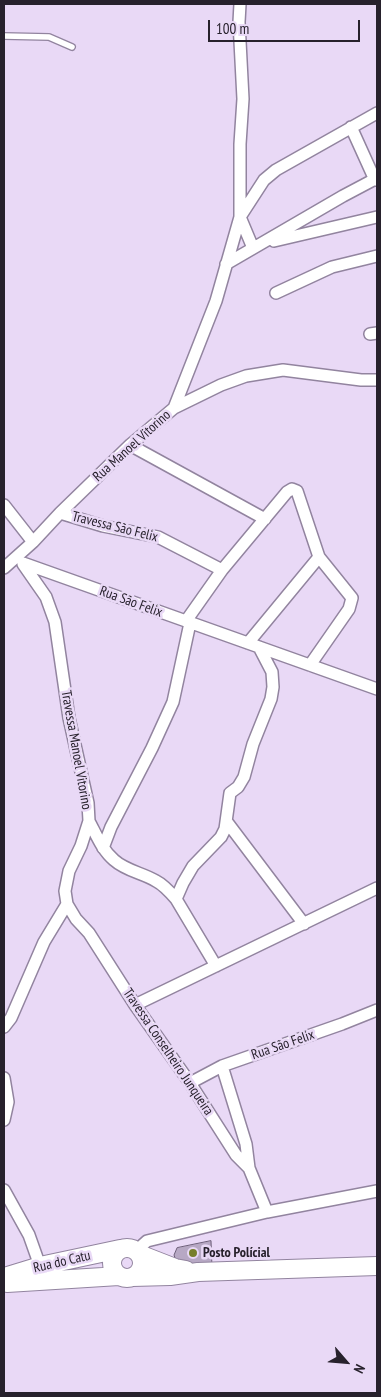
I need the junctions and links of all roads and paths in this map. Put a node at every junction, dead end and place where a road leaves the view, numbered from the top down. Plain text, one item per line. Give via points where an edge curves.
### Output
1 (240, 4) edge
2 (4, 36) edge
3 (72, 47) dead end
4 (377, 113) edge
5 (351, 127) junction
6 (376, 179) edge
7 (240, 217) junction
8 (377, 217) edge
9 (258, 246) junction
10 (377, 256) edge
11 (226, 264) junction
12 (276, 293) dead end
13 (377, 380) edge
14 (174, 408) junction
15 (130, 445) junction
16 (4, 504) edge
17 (60, 513) junction
18 (265, 519) junction
19 (33, 542) junction
20 (319, 557) junction
21 (19, 562) junction
22 (4, 568) edge
23 (222, 570) junction
24 (188, 622) junction
25 (253, 645) junction
26 (310, 665) junction
27 (377, 689) edge
28 (88, 821) junction
29 (227, 822) junction
30 (104, 848) junction
31 (377, 888) edge
32 (176, 899) junction
33 (67, 904) junction
34 (304, 924) junction
35 (216, 966) junction
36 (135, 1005) junction
37 (377, 1010) edge
38 (4, 1027) edge
39 (222, 1066) junction
40 (4, 1078) edge
41 (190, 1083) junction
42 (4, 1120) edge
43 (249, 1168) junction
44 (4, 1190) edge
45 (377, 1191) edge
46 (267, 1212) junction
47 (132, 1251) junction
48 (40, 1266) junction
49 (377, 1266) edge
50 (198, 1272) junction
51 (4, 1277) edge
52 (126, 1277) junction
53 (4, 1283) edge

1 - 7 street via 243,99
2 - 3 lane via 49,38
4 - 5 street
5 - 6 street
5 - 7 street via 276,170 264,180
6 - 9 street
7 - 9 street
7 - 11 street
8 - 9 street
9 - 11 street
10 - 12 street via 332,267
11 - 14 street via 216,301
13 - 14 street, Rua Manoel Vitorino via 283,370 246,376
14 - 15 street, Rua Manoel Vitorino
15 - 17 street, Rua Manoel Vitorino
15 - 18 street
16 - 19 street
17 - 19 street, Rua Manoel Vitorino
17 - 23 street, Travessa São Felix via 158,537
18 - 20 street via 287,492 297,491
18 - 23 street
19 - 21 street, Rua Manoel Vitorino
20 - 25 street
20 - 26 street via 352,602
21 - 22 street, Rua Manoel Vitorino
21 - 24 street, Rua São Felix
21 - 28 street, Travessa Manoel Vitorino via 46,597 55,622 69,718 88,803
23 - 24 street
24 - 25 street, Rua São Felix
24 - 30 street via 173,702 110,827
25 - 26 street, Rua São Felix
25 - 29 street via 272,672 273,687 244,777 230,793
26 - 27 street, Rua São Felix
28 - 30 street
28 - 33 street, Travessa Manoel Vitorino via 69,871 65,891
29 - 32 street via 221,837 193,866
29 - 34 street
30 - 32 street via 114,861 155,880
31 - 34 street
32 - 35 street
33 - 36 street, Travessa Conselheiro Junqueira
33 - 38 street via 44,942 11,1018
34 - 35 street
35 - 36 street
36 - 41 street, Travessa Conselheiro Junqueira
37 - 39 street, Rua São Felix
39 - 41 street, Rua São Felix
39 - 43 street, Travessa Conselheiro Junqueira via 246,1144
40 - 42 street via 8,1102
41 - 43 street, Travessa Conselheiro Junqueira via 236,1154
43 - 46 street, Travessa Conselheiro Junqueira
44 - 48 street via 29,1235
45 - 46 street
46 - 47 street via 147,1241
47 - 48 main road, Rua do Catu
47 - 50 main road via 174,1268
47 - 52 main road via 142,1263 139,1271
47 - 52 main road via 113,1256 112,1265 116,1273
48 - 51 main road, Rua do Catu
49 - 50 main road
50 - 52 main road
52 - 53 main road

